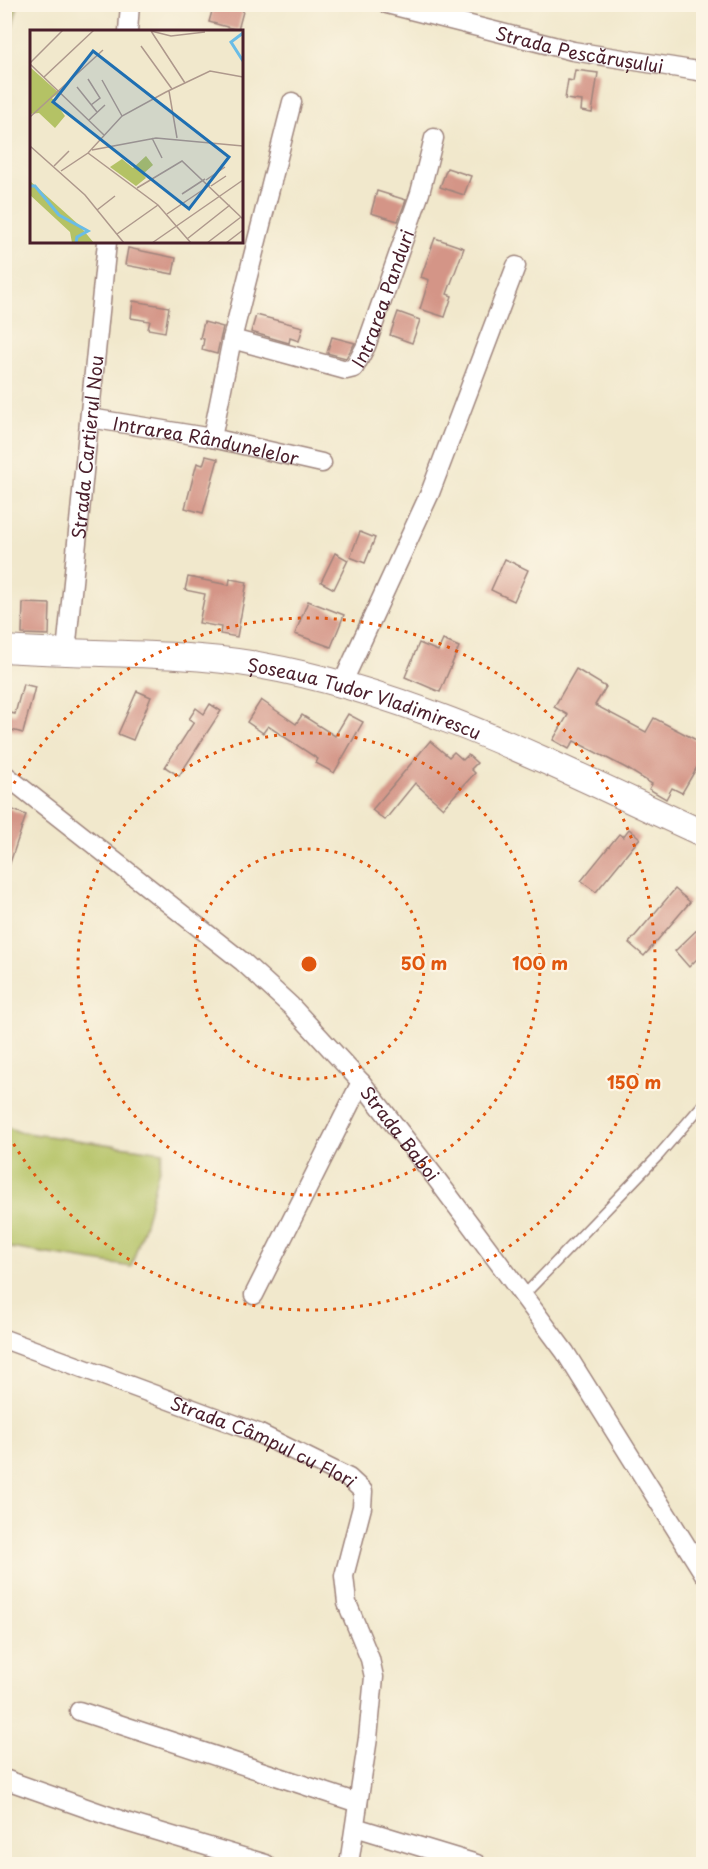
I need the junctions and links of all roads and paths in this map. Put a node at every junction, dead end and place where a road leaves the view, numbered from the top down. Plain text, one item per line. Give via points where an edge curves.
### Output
1 (130, 4) edge
2 (387, 4) edge
3 (128, 30) edge
4 (704, 72) edge
5 (292, 102) dead end
6 (434, 138) dead end
7 (107, 243) edge
8 (516, 266) dead end
9 (232, 339) junction
10 (90, 418) junction
11 (212, 438) junction
12 (322, 463) dead end
13 (4, 649) edge
14 (66, 652) junction
15 (342, 684) junction
16 (4, 774) edge
17 (704, 834) edge
18 (361, 1082) junction
19 (704, 1103) edge
20 (254, 1295) dead end
21 (524, 1295) junction
22 (4, 1339) edge
23 (704, 1574) edge
24 (79, 1711) dead end
25 (4, 1779) edge
26 (358, 1803) junction
27 (355, 1827) junction
28 (266, 1864) edge
29 (349, 1864) edge
30 (477, 1864) edge

1 - 3 street
2 - 4 street, Strada Pescărușului via 573,51
5 - 9 street
6 - 9 street, Intrarea Panduri via 420,193 366,346 354,368 346,370
7 - 10 street, Strada Cartierul Nou
8 - 15 street via 430,493
9 - 11 street
10 - 11 street, Intrarea Rândunelelor
10 - 14 street, Strada Cartierul Nou
11 - 12 street, Intrarea Rândunelelor
13 - 14 main road, Șoseaua Tudor Vladimirescu
14 - 15 main road, Șoseaua Tudor Vladimirescu via 221,660
15 - 17 main road, Șoseaua Tudor Vladimirescu via 402,701 472,728
16 - 18 street, Strada Baboi via 243,962 291,1006
18 - 20 street
18 - 21 street, Strada Baboi
19 - 21 lane
21 - 23 street, Strada Baboi via 589,1387
22 - 26 street, Strada Câmpul cu Flori via 258,1433 349,1478 363,1491 344,1576 347,1603 374,1677
24 - 26 street
25 - 28 street via 123,1821
26 - 27 street, Strada Câmpul cu Flori
27 - 29 street, Strada Câmpul cu Flori
27 - 30 street

